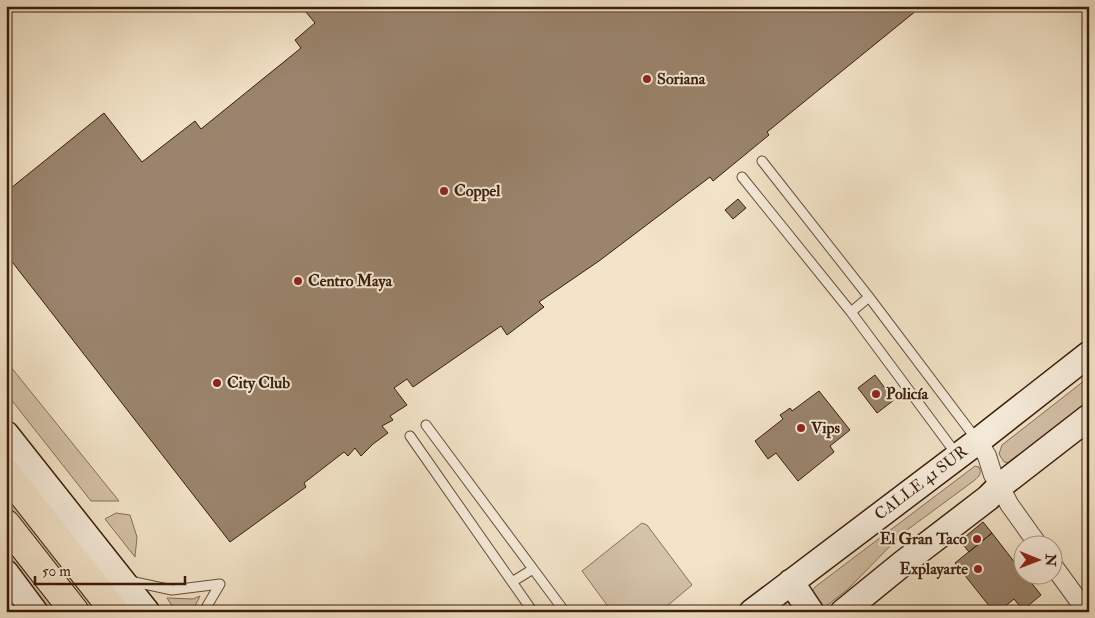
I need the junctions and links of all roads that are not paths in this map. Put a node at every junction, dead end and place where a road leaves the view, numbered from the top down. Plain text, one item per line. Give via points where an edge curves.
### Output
1 (762, 161) dead end
2 (742, 177) dead end
3 (869, 297) junction
4 (851, 312) junction
5 (1089, 354) edge
6 (1089, 416) edge
7 (426, 424) dead end
8 (6, 434) edge
9 (410, 436) dead end
10 (978, 441) junction
11 (958, 456) junction
12 (6, 473) edge
13 (1000, 486) junction
14 (6, 524) edge
15 (1032, 536) edge
16 (533, 569) junction
17 (6, 573) edge
18 (121, 578) junction
19 (1062, 578) edge
20 (512, 582) junction
21 (791, 582) junction
22 (35, 612) edge
23 (75, 612) edge
24 (114, 612) edge
25 (147, 612) edge
26 (206, 612) edge
27 (533, 612) edge
28 (565, 612) edge
29 (752, 612) edge
30 (811, 612) edge
31 (843, 612) edge
32 (1087, 612) edge

1 - 3 lane
2 - 4 lane
3 - 4 lane
3 - 10 lane
4 - 11 lane
5 - 10 main road, CALLE 41 SUR
6 - 13 main road
7 - 16 lane
8 - 18 main road
9 - 20 lane
10 - 11 main road, CALLE 41 SUR
10 - 13 street
11 - 21 main road, CALLE 41 SUR
12 - 24 highway
13 - 15 street via 1008,504
13 - 31 main road
14 - 23 highway
16 - 20 lane
16 - 28 lane
17 - 22 main road
18 - 25 main road
18 - 26 lane via 172,590 220,584
19 - 32 street
20 - 27 lane
21 - 29 main road, CALLE 41 SUR
21 - 30 main road

